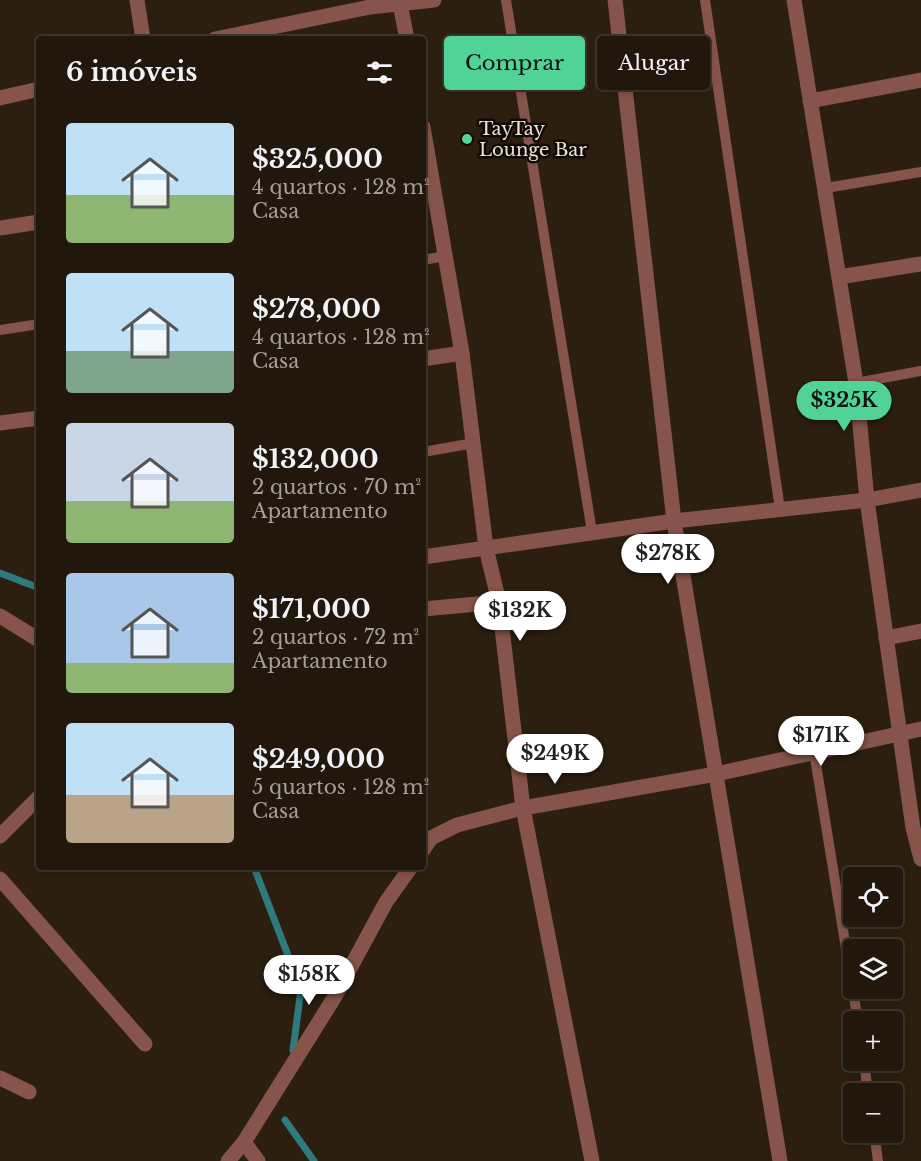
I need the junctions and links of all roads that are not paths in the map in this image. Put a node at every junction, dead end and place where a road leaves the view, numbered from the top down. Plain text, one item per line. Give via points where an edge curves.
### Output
1 (136, 0) edge
2 (434, 0) edge
3 (506, 0) edge
4 (615, 0) edge
5 (705, 0) edge
6 (794, 0) edge
7 (369, 4) edge
8 (400, 4) junction
9 (142, 36) edge
10 (229, 36) edge
11 (405, 36) edge
12 (921, 80) edge
13 (36, 90) edge
14 (0, 98) edge
15 (810, 101) junction
16 (426, 158) edge
17 (921, 172) edge
18 (826, 188) junction
19 (36, 222) edge
20 (0, 228) edge
21 (445, 256) junction
22 (426, 259) edge
23 (921, 264) edge
24 (838, 277) junction
25 (36, 324) edge
26 (0, 330) edge
27 (462, 353) junction
28 (426, 359) edge
29 (921, 371) edge
30 (856, 383) junction
31 (36, 418) edge
32 (0, 423) edge
33 (474, 443) junction
34 (426, 451) edge
35 (921, 490) edge
36 (867, 500) junction
37 (780, 509) junction
38 (674, 521) junction
39 (592, 532) junction
40 (486, 548) junction
41 (426, 557) edge
42 (499, 602) junction
43 (426, 609) edge
44 (0, 616) edge
45 (921, 631) edge
46 (36, 638) edge
47 (886, 638) junction
48 (921, 729) edge
49 (901, 732) junction
50 (814, 752) junction
51 (716, 774) junction
52 (36, 800) edge
53 (523, 808) junction
54 (917, 827) edge
55 (0, 836) edge
56 (426, 846) edge
57 (921, 859) edge
58 (409, 870) edge
59 (0, 879) edge
60 (856, 1011) edge
61 (144, 1044) dead end
62 (0, 1078) edge
63 (29, 1092) dead end
64 (244, 1142) junction
65 (876, 1143) edge
66 (228, 1161) edge
67 (258, 1161) edge
68 (592, 1161) edge
69 (780, 1161) edge
70 (878, 1161) edge

1 - 9 street
2 - 8 street
3 - 39 lane
4 - 38 street
5 - 37 lane
6 - 15 street
7 - 8 street
7 - 10 street
8 - 11 street
12 - 15 street
13 - 14 street
15 - 18 street
16 - 21 street
17 - 18 lane
18 - 24 street
19 - 20 street
21 - 22 lane
21 - 27 street
23 - 24 street
24 - 30 street
25 - 26 lane
27 - 28 street
27 - 33 street
29 - 30 lane
30 - 36 street
31 - 32 street
33 - 34 lane
33 - 40 street
35 - 36 street
36 - 37 street
36 - 47 street
37 - 38 street
38 - 39 street
38 - 51 street
39 - 40 street
40 - 41 street
40 - 42 street
42 - 43 street
42 - 53 street
44 - 46 street
45 - 47 street
47 - 49 street
48 - 49 street
49 - 50 street
49 - 54 street
50 - 51 street
50 - 60 lane
51 - 53 street
51 - 69 street
52 - 55 street
53 - 56 street via 457,825 431,838
53 - 68 street
54 - 57 street
58 - 64 street
59 - 61 street
62 - 63 street
64 - 66 street
64 - 67 street
65 - 70 lane

